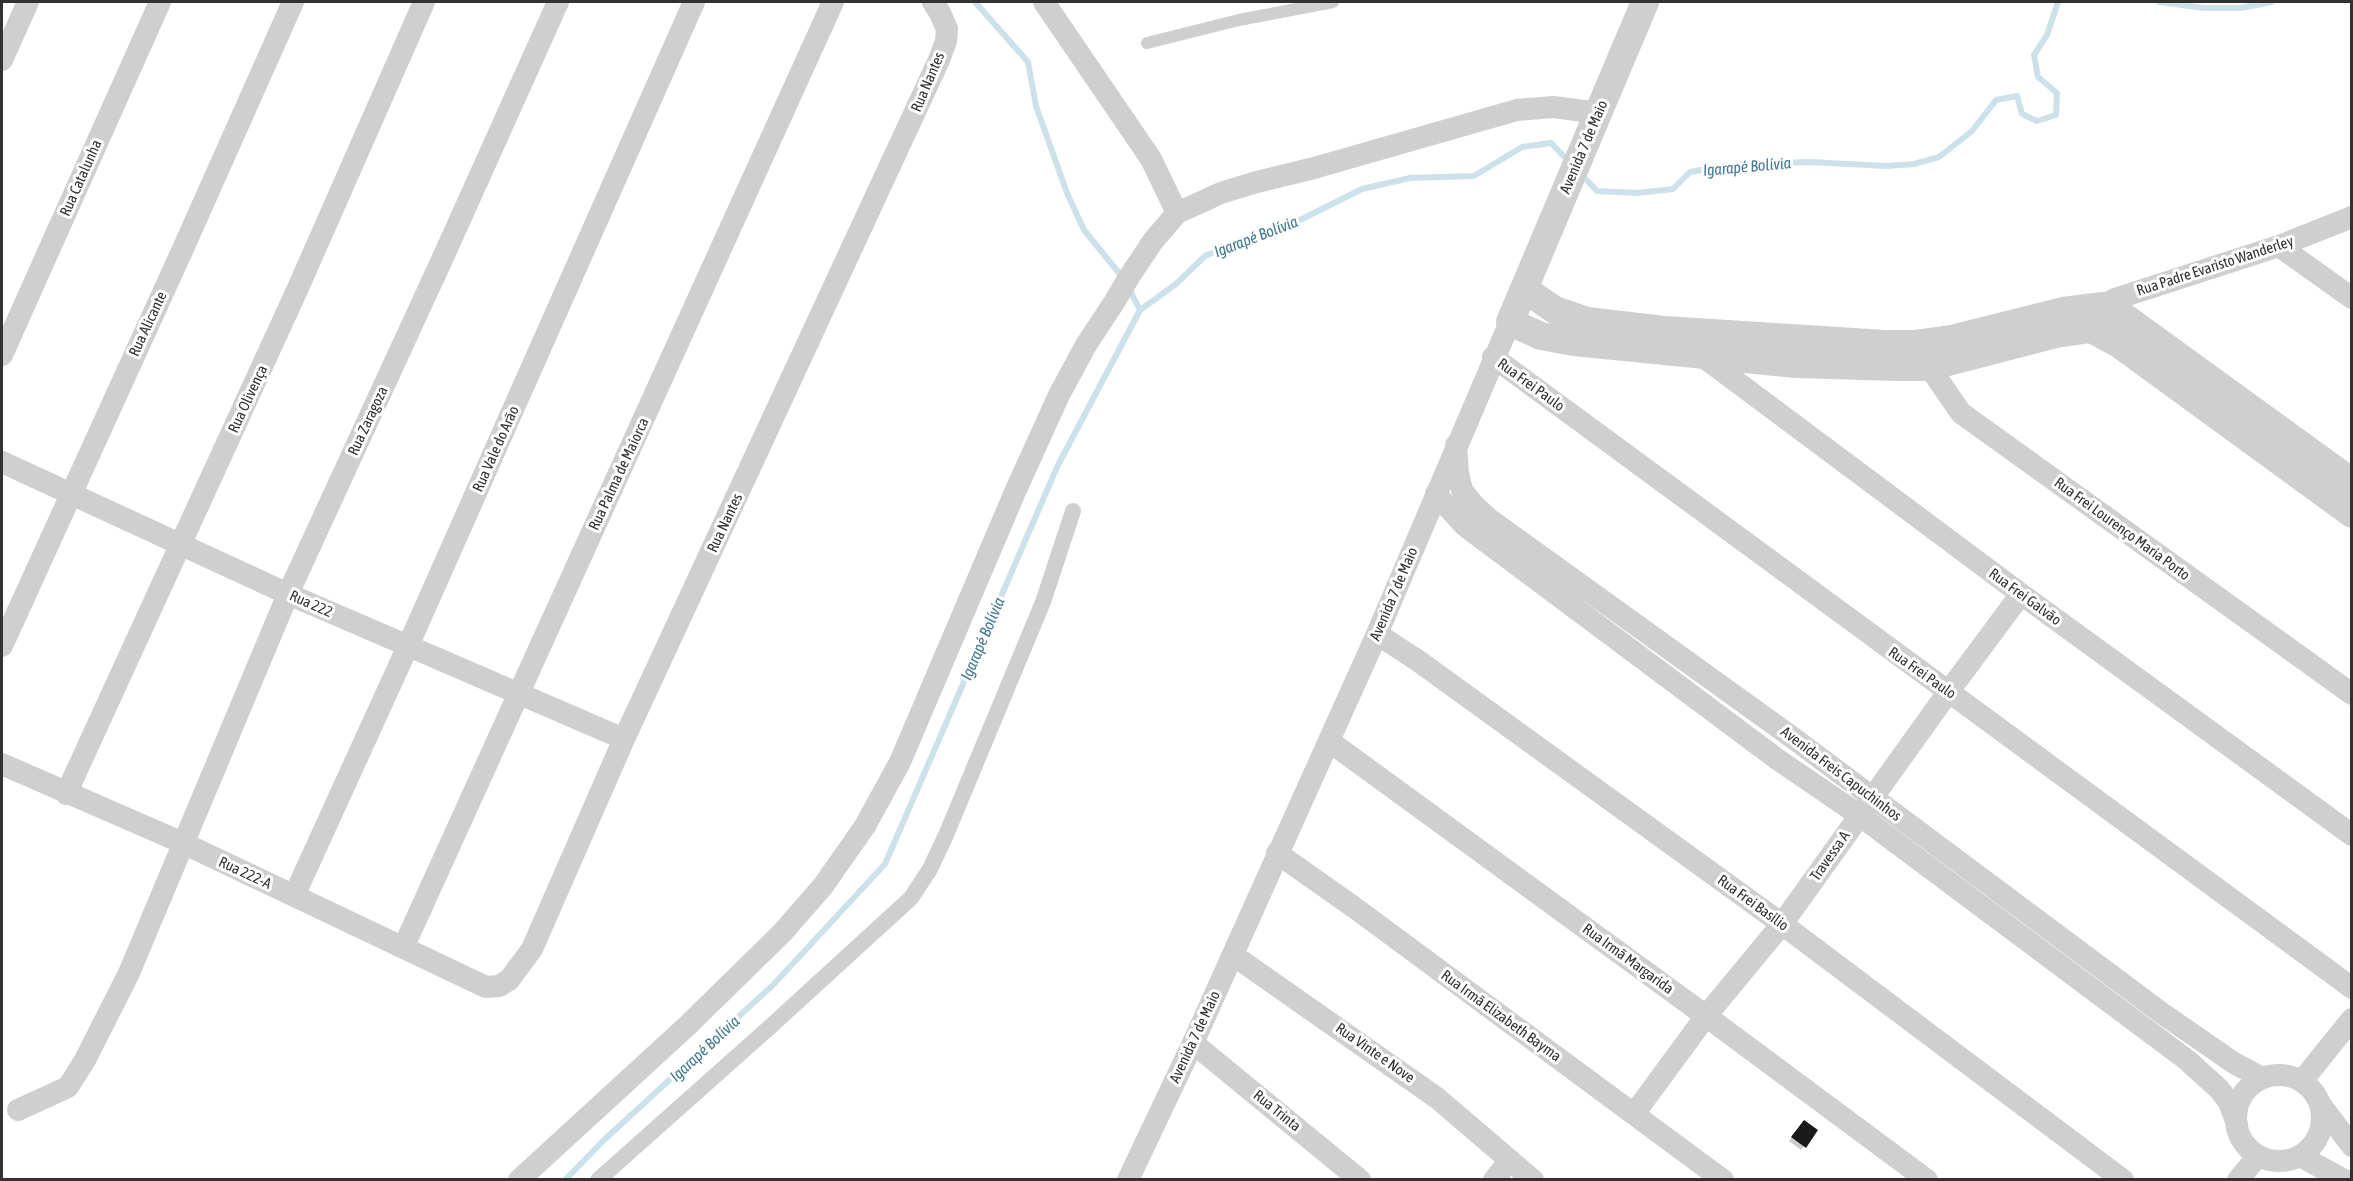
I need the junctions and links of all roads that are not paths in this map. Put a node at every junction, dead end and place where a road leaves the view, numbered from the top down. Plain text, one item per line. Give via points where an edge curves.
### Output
1 (28, 2) edge
2 (160, 2) edge
3 (293, 2) edge
4 (424, 2) edge
5 (558, 2) edge
6 (694, 2) edge
7 (833, 2) edge
8 (933, 2) edge
9 (1044, 2) edge
10 (1333, 2) edge
11 (1645, 2) edge
12 (1147, 43) dead end
13 (2, 58) edge
14 (1594, 126) junction
15 (1177, 213) junction
16 (2352, 217) edge
17 (2279, 246) junction
18 (1524, 289) junction
19 (2352, 298) edge
20 (2097, 318) junction
21 (1510, 321) junction
22 (1922, 355) junction
23 (2, 356) edge
24 (1702, 356) junction
25 (1493, 357) junction
26 (1456, 445) junction
27 (2, 462) edge
28 (2352, 482) edge
29 (70, 493) junction
30 (1436, 494) junction
31 (1073, 511) dead end
32 (2352, 514) edge
33 (180, 545) junction
34 (288, 594) junction
35 (2021, 594) junction
36 (1377, 634) junction
37 (2, 646) edge
38 (408, 646) junction
39 (1949, 691) junction
40 (519, 693) junction
41 (2352, 694) edge
42 (624, 739) junction
43 (1329, 741) junction
44 (2, 764) edge
45 (66, 794) junction
46 (1866, 807) junction
47 (2352, 835) edge
48 (183, 843) junction
49 (1277, 854) junction
50 (294, 896) junction
51 (1782, 924) junction
52 (404, 946) junction
53 (1233, 955) junction
54 (486, 987) joint
55 (2352, 988) edge
56 (1706, 1016) junction
57 (2352, 1019) edge
58 (1193, 1043) junction
59 (2262, 1078) junction
60 (2302, 1081) junction
61 (2320, 1104) junction
62 (18, 1110) dead end
63 (1634, 1114) junction
64 (2237, 1124) junction
65 (2352, 1146) edge
66 (2258, 1156) junction
67 (2300, 1156) junction
68 (1510, 1160) junction
69 (519, 1179) edge
70 (598, 1179) edge
71 (1128, 1179) edge
72 (1360, 1179) edge
73 (1494, 1179) edge
74 (1533, 1179) edge
75 (1723, 1179) edge
76 (1927, 1179) edge
77 (2123, 1179) edge
78 (2238, 1179) edge
79 (2344, 1179) edge

1 - 13 street
2 - 23 street, Rua Catalunha
3 - 29 street, Rua Alicante
4 - 33 street, Rua Olivença
5 - 34 street, Rua Zaragoza
6 - 38 street, Rua Vale do Arão
7 - 40 street, Rua Palma de Maiorca
8 - 42 street, Rua Nantes via 947,28 946,41
9 - 15 street via 1151,159
10 - 12 lane
11 - 14 street, Avenida 7 de Maio
14 - 15 street via 1553,107 1516,110 1252,183
14 - 18 street, Avenida 7 de Maio
15 - 69 street via 1129,277 1059,395 900,762 865,826 823,886 782,933 687,1026
16 - 17 street, Rua Padre Evaristo Wanderley
17 - 19 street
17 - 20 street, Rua Padre Evaristo Wanderley via 2115,299
18 - 21 street, Avenida 7 de Maio
18 - 22 street via 1555,310 1587,321
20 - 22 street via 2075,330
20 - 28 street via 2119,313
20 - 32 street via 2119,344
21 - 24 street via 1541,336
21 - 25 street, Avenida 7 de Maio
22 - 24 street via 1796,364
22 - 41 street, Rua Frei Lourenço Maria Porto via 1960,413
24 - 35 street, Rua Frei Galvão
25 - 26 street, Avenida 7 de Maio
25 - 39 street, Rua Frei Paulo
26 - 30 street, Avenida 7 de Maio
26 - 46 street, Avenida Freis Capuchinhos via 1462,490 1489,519 1779,728
27 - 29 street, Rua 222
29 - 33 street, Rua 222
29 - 37 street, Rua Alicante
30 - 36 street, Avenida 7 de Maio
30 - 46 street, Avenida Freis Capuchinhos via 1470,530 1777,759
31 - 70 street via 1043,602 946,835 911,898
33 - 34 street, Rua 222
33 - 45 street, Rua Olivença
34 - 38 street, Rua 222
34 - 48 street, Rua Zaragoza
35 - 39 street, Travessa A
35 - 47 street, Rua Frei Galvão
36 - 43 street, Avenida 7 de Maio
36 - 51 street, Rua Frei Basílio
38 - 40 street, Rua 222
38 - 50 street, Rua Vale do Arão
39 - 46 street, Travessa A
39 - 55 street, Rua Frei Paulo
40 - 42 street, Rua 222
40 - 52 street, Rua Palma de Maiorca
42 - 54 street, Rua Nantes via 532,949 509,980
43 - 49 street, Avenida 7 de Maio
43 - 56 street, Rua Irmã Margarida
44 - 45 street, Rua 222-A
45 - 48 street, Rua 222-A
46 - 51 street, Travessa A
46 - 59 street, Avenida Freis Capuchinhos via 2234,1063
46 - 64 street, Avenida Freis Capuchinhos via 2187,1060 2219,1089
48 - 50 street, Rua 222-A
48 - 62 street, Rua Zaragoza via 129,973 85,1060 68,1086
49 - 53 street, Avenida 7 de Maio
49 - 63 street, Rua Irmã Elizabeth Bayma
50 - 52 street, Rua 222-A
51 - 56 street, Travessa A
51 - 77 street, Rua Frei Basílio
52 - 54 street, Rua 222-A
53 - 58 street, Avenida 7 de Maio
53 - 68 street, Rua Vinte e Nove via 1437,1098
56 - 63 street, Travessa A
56 - 76 street, Rua Irmã Margarida
57 - 60 street
58 - 71 street, Avenida 7 de Maio
58 - 72 street, Rua Trinta
59 - 60 street via 2289,1075
59 - 64 street via 2242,1097
60 - 61 street via 2314,1091
61 - 65 street
61 - 67 street via 2319,1134
63 - 75 street, Rua Irmã Elizabeth Bayma
64 - 66 street via 2240,1136
66 - 67 street via 2272,1160
66 - 78 street
67 - 79 street
68 - 73 street
68 - 74 street, Rua Vinte e Nove

